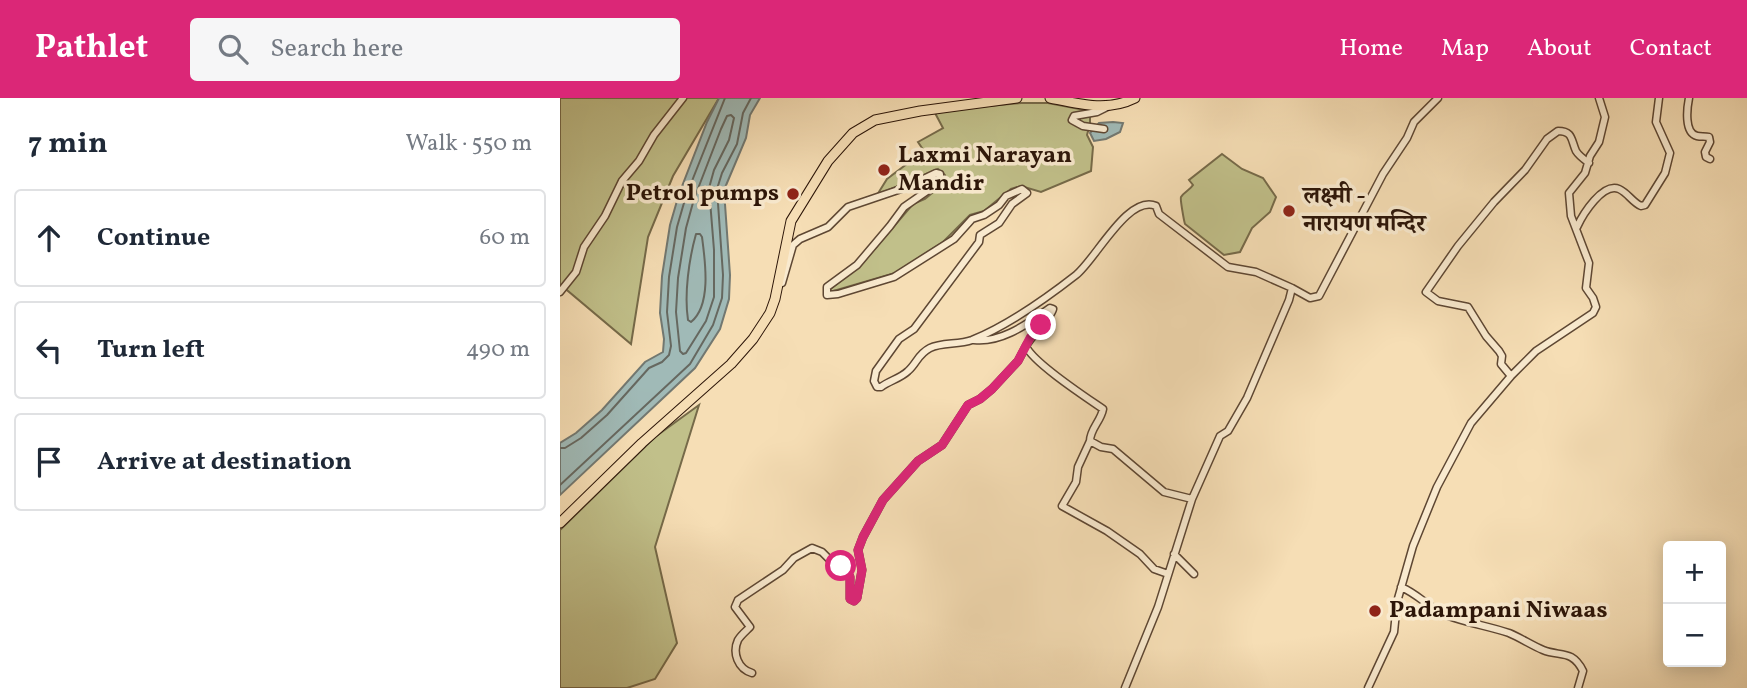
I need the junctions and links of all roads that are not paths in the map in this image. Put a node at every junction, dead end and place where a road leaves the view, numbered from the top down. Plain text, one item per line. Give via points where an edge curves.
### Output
1 (683, 98) edge
2 (1017, 98) edge
3 (1050, 98) edge
4 (1135, 98) edge
5 (1438, 98) edge
6 (1599, 98) edge
7 (1659, 98) edge
8 (1689, 98) edge
9 (1115, 105) junction
10 (1104, 129) dead end
11 (1710, 159) dead end
12 (1589, 163) junction
13 (1577, 227) junction
14 (779, 282) junction
15 (1292, 288) junction
16 (560, 292) edge
17 (972, 340) junction
18 (1026, 346) junction
19 (1511, 376) junction
20 (1090, 441) junction
21 (1192, 499) junction
22 (560, 523) edge
23 (1174, 554) junction
24 (1168, 574) junction
25 (1194, 574) dead end
26 (1401, 587) junction
27 (752, 673) dead end
28 (1125, 688) edge
29 (1368, 688) edge
30 (1578, 688) edge

1 - 16 street via 622,181 606,216 584,247 576,272
2 - 14 highway via 876,120 853,133 828,160 791,221
3 - 9 highway via 1091,106
4 - 9 highway
5 - 15 street via 1414,122 1319,296 1310,298
6 - 12 street via 1605,117
7 - 13 street via 1656,122 1670,153 1660,182 1641,206 1623,191 1607,189
8 - 11 street via 1691,131 1709,137 1704,152
9 - 10 street via 1072,120
12 - 13 street via 1569,193
12 - 19 street via 1576,151 1568,133 1558,131 1547,139 1426,292 1438,301 1468,307
13 - 19 street via 1588,263 1586,288 1596,303 1594,310 1536,351
14 - 17 street via 797,240 828,227 848,207 936,173 940,182 904,207 858,265 827,287 827,295 894,277 954,239 972,219 999,205 1010,193 1024,189 1027,195 980,235 914,329 899,339 876,371 875,384 881,387 908,371 928,349
14 - 22 highway via 770,313 731,364
15 - 17 street via 1256,272 1228,267 1159,214 1156,205 1142,204 1121,220 1088,263 1065,283 1024,313
15 - 21 street via 1255,380 1228,431 1220,436
17 - 18 street via 994,339 1052,309
18 - 20 street via 1103,410
18 - 27 street via 992,389 968,405 942,445 918,461 883,500 858,550 862,570 854,601 846,571 811,548 738,600 735,607 750,627 738,641 736,657 744,670
19 - 26 street via 1471,423 1443,474
20 - 21 street via 1113,449 1164,492
20 - 24 street via 1062,506
21 - 23 street
23 - 24 street
23 - 25 street
24 - 28 street
26 - 29 street via 1394,632
26 - 30 street via 1446,615 1569,656 1583,671

